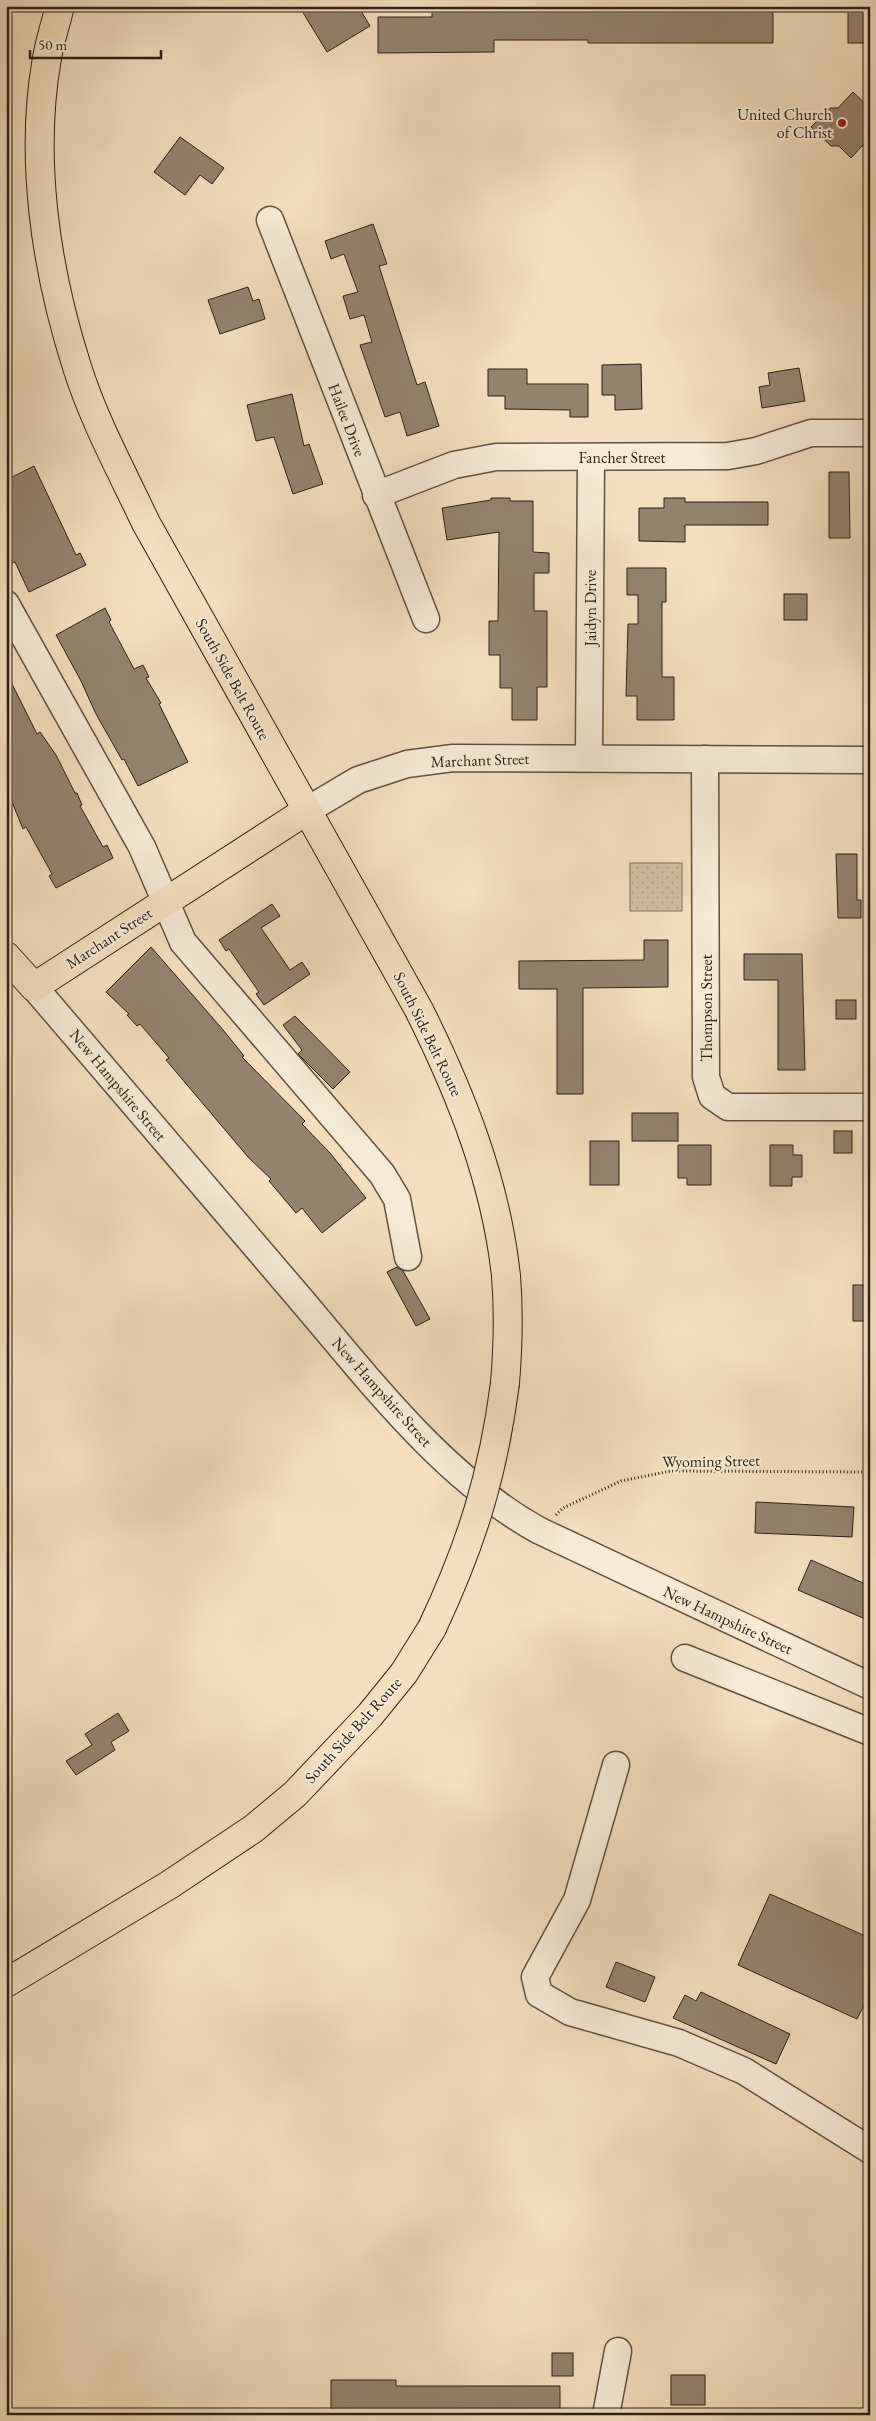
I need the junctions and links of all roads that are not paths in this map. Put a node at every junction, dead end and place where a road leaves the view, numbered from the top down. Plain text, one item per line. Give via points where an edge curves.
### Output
1 (60, 6) edge
2 (270, 220) dead end
3 (870, 433) edge
4 (591, 458) junction
5 (376, 494) junction
6 (6, 604) edge
7 (426, 618) dead end
8 (589, 758) junction
9 (705, 759) junction
10 (870, 760) edge
11 (306, 810) junction
12 (165, 901) junction
13 (6, 956) edge
14 (34, 987) junction
15 (870, 1107) edge
16 (408, 1257) dead end
17 (685, 1658) dead end
18 (870, 1686) edge
19 (870, 1732) edge
20 (616, 1765) dead end
21 (6, 1983) edge
22 (870, 2150) edge
23 (618, 2352) dead end
24 (606, 2415) edge

1 - 11 main road, South Side Belt Route via 47,58 39,136 53,273 77,368 146,522
2 - 5 street, Hailee Drive
3 - 4 street, Fancher Street via 811,433 756,451 728,456
4 - 5 street, Fancher Street via 496,457 454,465
4 - 8 street, Jaidyn Drive
5 - 7 street, Hailee Drive
6 - 12 street via 142,847
8 - 9 street, Marchant Street
8 - 11 street, Marchant Street via 453,758 406,764 358,780
9 - 10 street, Marchant Street
9 - 15 street, Thompson Street via 706,1077 712,1096 728,1107
11 - 12 main road, Marchant Street
11 - 21 main road, South Side Belt Route, bridge via 419,1010 448,1068 475,1138 497,1219 506,1276 508,1332 498,1434 480,1508 454,1581 432,1628 404,1673 370,1715 295,1794 253,1830 169,1886
12 - 14 main road, Marchant Street
12 - 16 street via 183,942 382,1174 397,1199
13 - 14 main road, New Hampshire Street
14 - 18 street, New Hampshire Street via 407,1421 462,1478 515,1518 540,1531
17 - 19 street
20 - 22 street via 577,1900 535,1976 539,1994 570,2012 679,2043 744,2071
23 - 24 street

